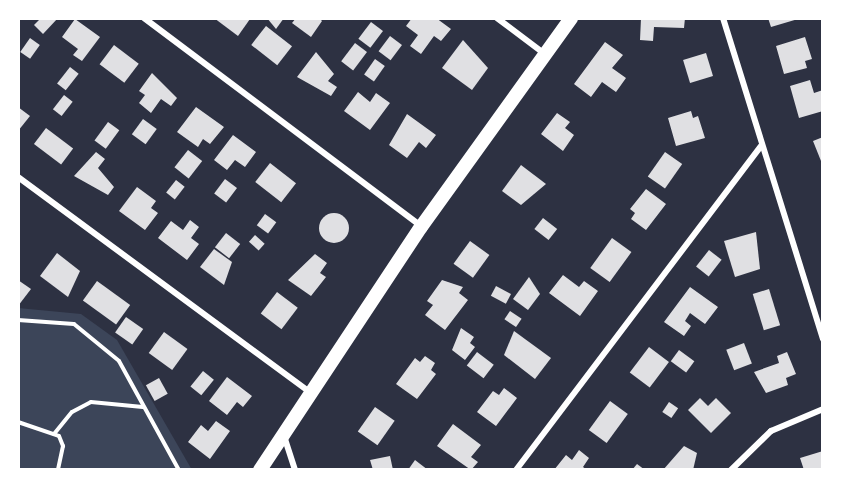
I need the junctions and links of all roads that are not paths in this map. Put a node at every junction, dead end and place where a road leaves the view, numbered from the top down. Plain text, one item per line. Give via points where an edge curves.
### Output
1 (144, 18) edge
2 (497, 18) edge
3 (572, 18) edge
4 (723, 18) edge
5 (545, 54) junction
6 (761, 146) junction
7 (18, 177) edge
8 (421, 227) junction
9 (823, 339) edge
10 (311, 392) junction
11 (823, 409) edge
12 (283, 434) junction
13 (260, 470) edge
14 (295, 470) edge
15 (516, 470) edge
16 (731, 470) edge

1 - 8 street
2 - 5 street
3 - 5 main road
4 - 6 street
5 - 8 main road
6 - 9 street
6 - 15 street
7 - 10 street
8 - 10 main road
10 - 12 main road
11 - 16 street via 771,431
12 - 13 main road
12 - 14 street

